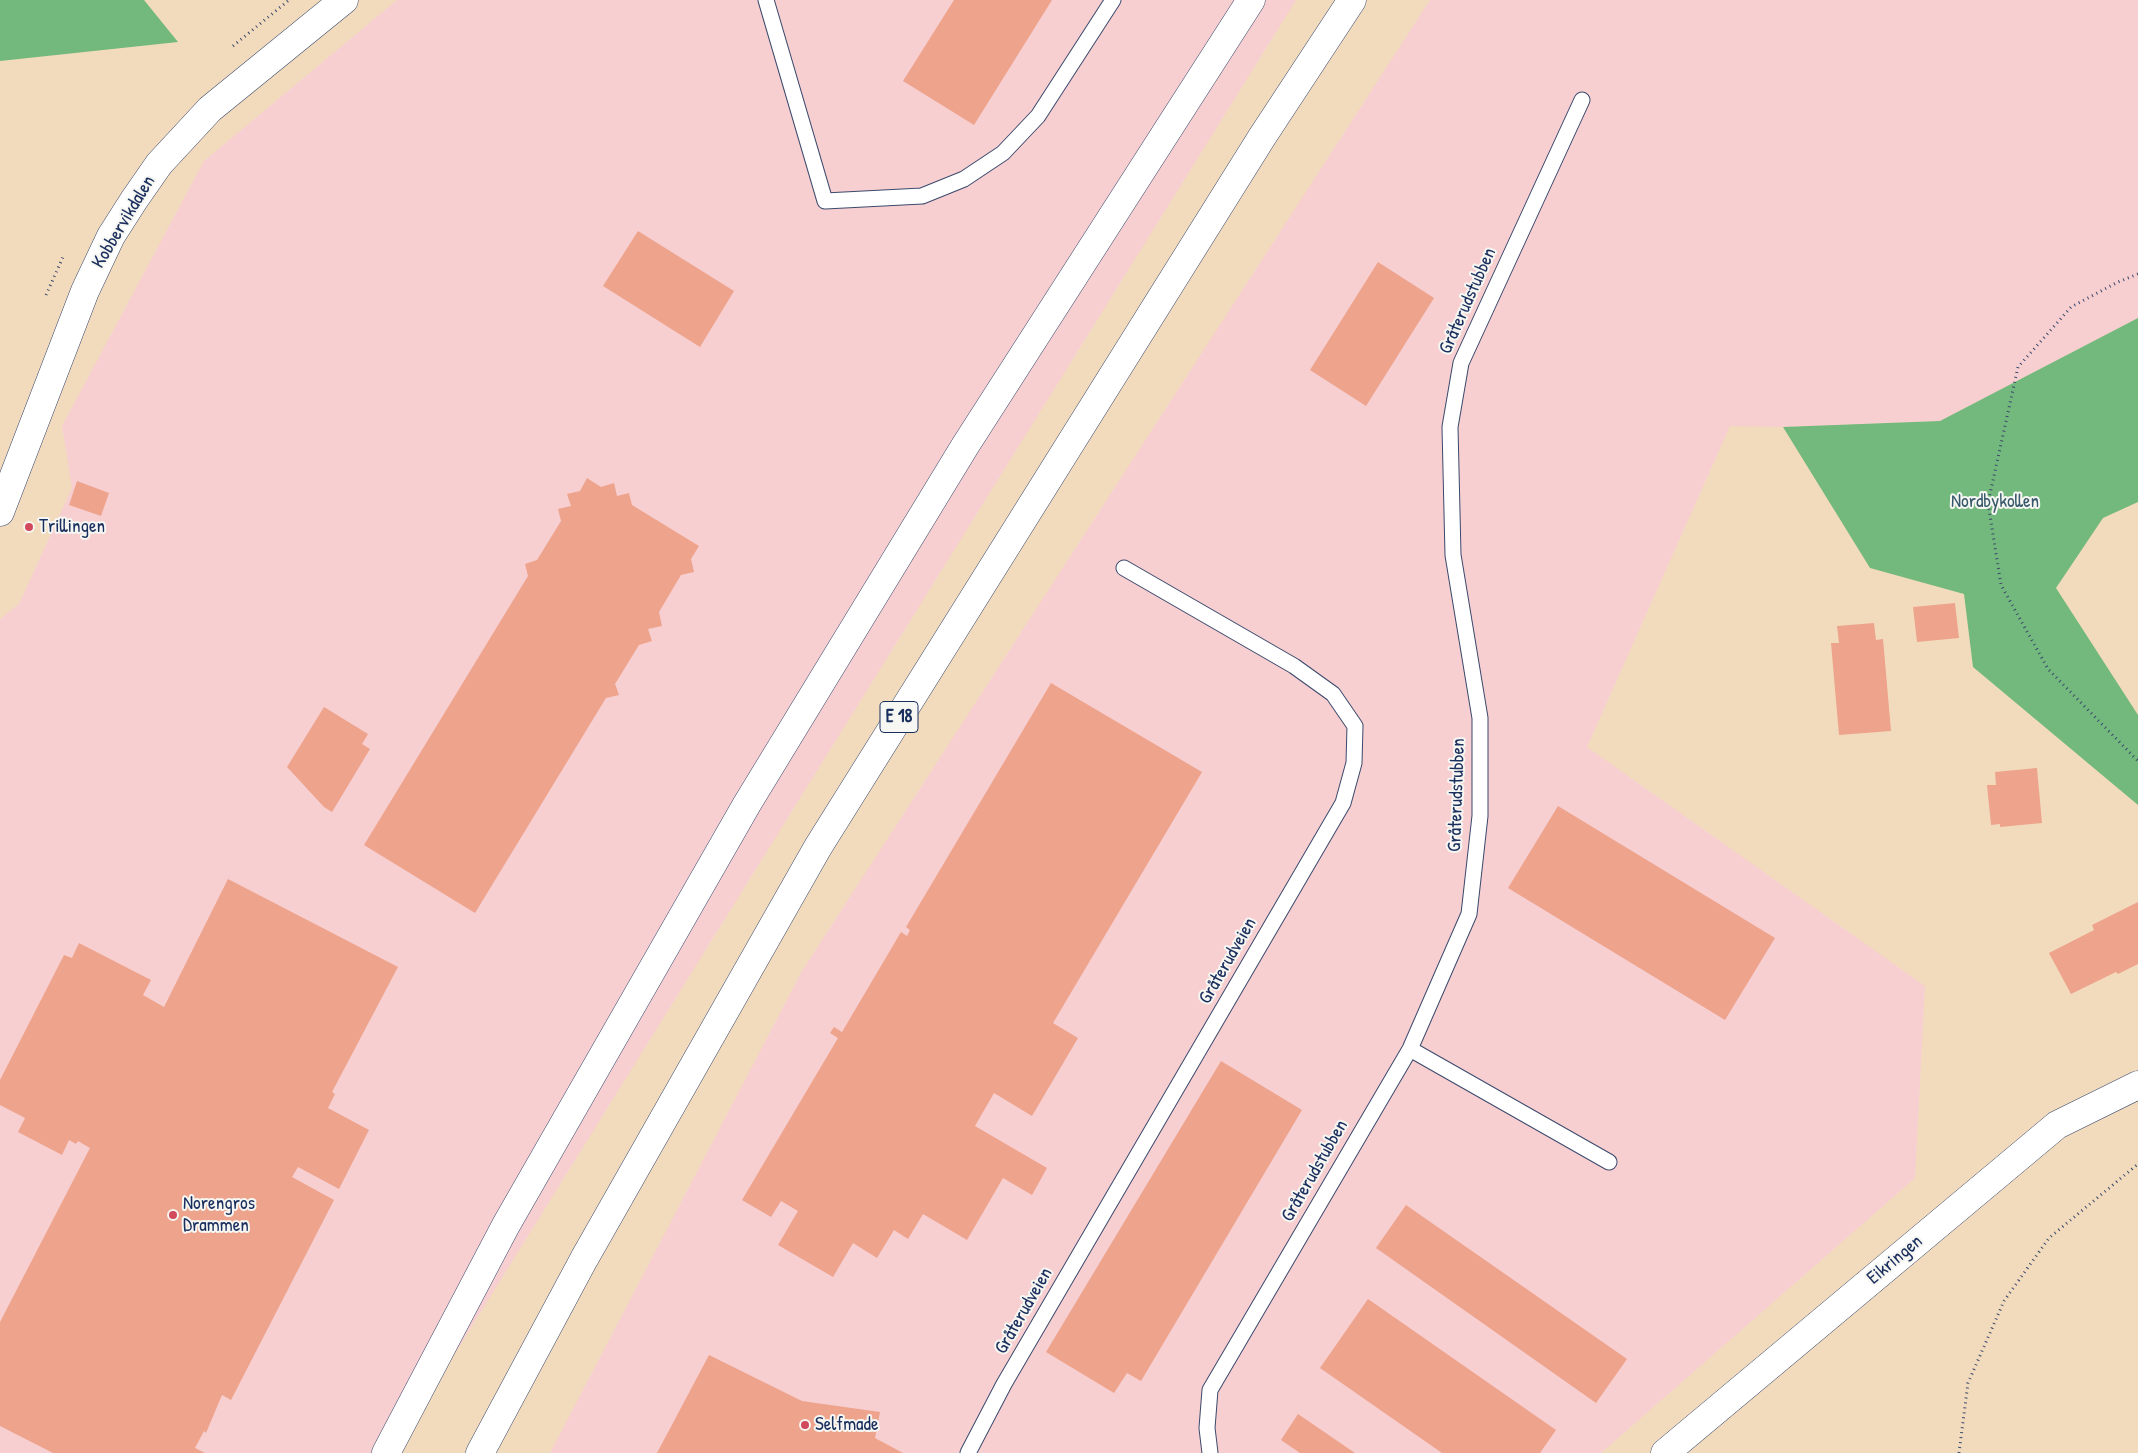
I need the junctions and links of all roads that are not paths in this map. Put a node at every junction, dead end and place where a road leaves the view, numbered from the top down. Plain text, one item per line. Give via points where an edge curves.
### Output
1 (344, 0) edge
2 (766, 0) edge
3 (1114, 0) edge
4 (1251, 0) edge
5 (1352, 0) edge
6 (1582, 100) dead end
7 (0, 512) edge
8 (1124, 568) dead end
9 (1410, 1049) junction
10 (2138, 1085) edge
11 (1609, 1162) dead end
12 (386, 1453) edge
13 (480, 1453) edge
14 (968, 1453) edge
15 (1210, 1453) edge
16 (1665, 1453) edge

1 - 7 main road, Kobbervikdalen via 210,110 159,164 134,200 111,236 85,291
2 - 3 lane via 825,200 922,196 964,179 1003,153 1038,116
4 - 12 main road via 965,446 747,804 506,1225
5 - 13 main road, E 18 via 1262,137 818,847 584,1259
6 - 9 lane, Gråterudstubben via 1461,363 1450,427 1453,555 1480,718 1480,816 1469,914
8 - 14 lane, Gråterudveien via 1294,666 1333,694 1355,726 1354,764 1343,803 1004,1384
9 - 11 lane
9 - 15 lane, Gråterudstubben via 1210,1390 1207,1428
10 - 16 main road, Eikringen via 2057,1125

